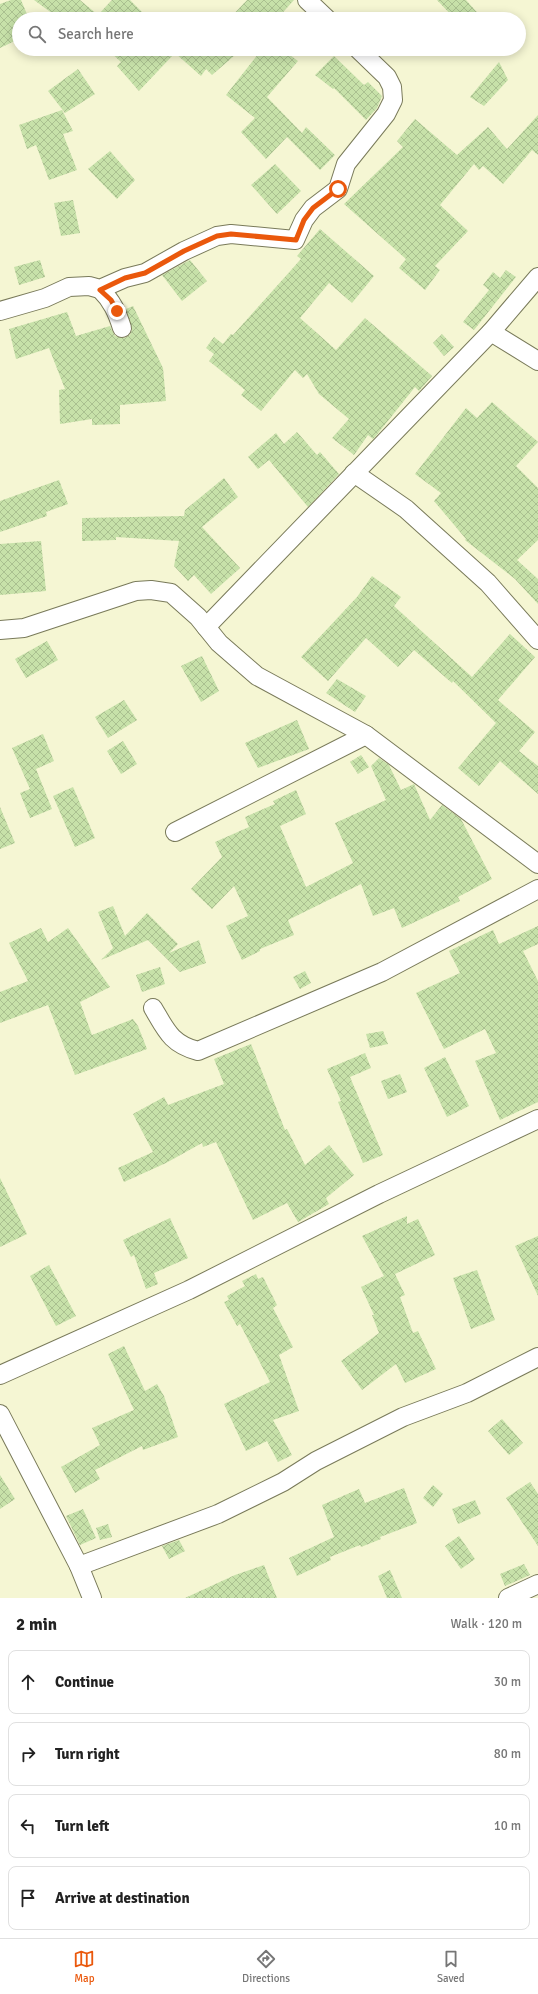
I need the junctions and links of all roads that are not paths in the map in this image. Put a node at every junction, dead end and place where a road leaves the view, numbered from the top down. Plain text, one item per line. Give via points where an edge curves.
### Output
1 (307, 0) edge
2 (319, 12) edge
3 (365, 56) edge
4 (538, 277) edge
5 (100, 290) junction
6 (0, 311) edge
7 (122, 328) dead end
8 (491, 332) junction
9 (538, 361) edge
10 (354, 473) junction
11 (206, 627) junction
12 (0, 630) edge
13 (538, 640) edge
14 (366, 735) junction
15 (175, 832) dead end
16 (538, 864) edge
17 (538, 889) edge
18 (153, 1008) dead end
19 (538, 1119) edge
20 (538, 1357) edge
21 (0, 1375) edge
22 (0, 1414) edge
23 (79, 1566) junction
24 (538, 1584) edge
25 (92, 1598) edge
26 (508, 1598) edge

1 - 2 street
3 - 5 street via 387,77 394,100 346,164 338,189 313,208 304,220 296,240 231,234 217,236 145,273 125,278
4 - 8 street
5 - 6 street via 89,286 70,287 45,298
5 - 7 street via 111,300
8 - 9 street
8 - 10 street
10 - 11 street
10 - 13 street via 412,514 488,583
11 - 12 street via 171,593 151,590 136,591 24,628
11 - 14 street via 219,643 257,676
14 - 15 street
14 - 16 street
17 - 18 street via 382,972 198,1051 183,1047 168,1032
19 - 21 street via 378,1194 189,1290
20 - 23 street via 466,1393 403,1417 218,1514
22 - 23 street
23 - 25 street
24 - 26 street

